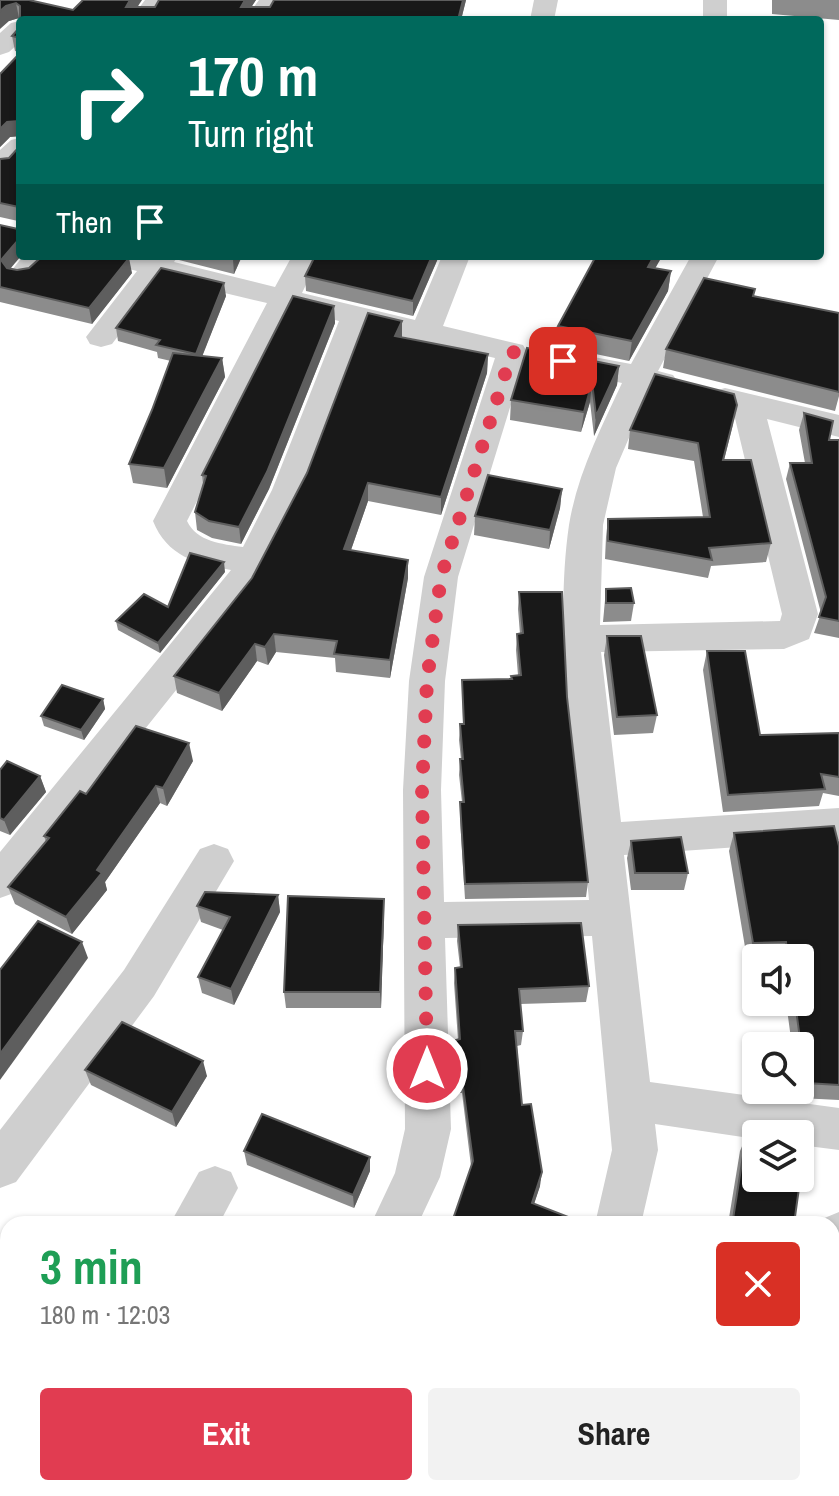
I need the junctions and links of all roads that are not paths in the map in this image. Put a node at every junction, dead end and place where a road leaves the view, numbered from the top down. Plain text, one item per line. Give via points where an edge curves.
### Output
1 (16, 32) edge
2 (0, 47) edge
3 (16, 150) edge
4 (0, 165) edge
5 (304, 260) edge
6 (454, 260) edge
7 (703, 260) edge
8 (160, 261) edge
9 (281, 299) junction
10 (356, 316) junction
11 (425, 333) junction
12 (101, 337) dead end
13 (512, 352) junction
14 (640, 376) junction
15 (747, 404) junction
16 (839, 426) edge
17 (254, 562) junction
18 (582, 639) junction
19 (839, 824) edge
20 (601, 840) junction
21 (214, 861) dead end
22 (0, 881) edge
23 (610, 918) junction
24 (427, 920) junction
25 (629, 1100) junction
26 (839, 1129) edge
27 (0, 1166) edge
28 (398, 1216) edge
29 (620, 1216) edge

1 - 2 street
3 - 4 street
5 - 9 street
6 - 11 street
7 - 14 street
8 - 9 street
8 - 12 street
9 - 10 street
9 - 17 street via 170,521 173,533 186,545
10 - 11 street
10 - 17 street via 289,490
11 - 13 street
13 - 14 street
13 - 24 street via 441,577 427,681 423,774
14 - 15 street
14 - 18 street via 600,468 586,525
15 - 16 street
15 - 18 street via 800,614 796,629 784,635
17 - 22 street
18 - 20 street
19 - 20 street
20 - 23 street
21 - 27 street via 139,983
23 - 24 street
23 - 25 street
24 - 28 street via 428,1129 417,1177
25 - 26 street
25 - 29 street via 635,1150

